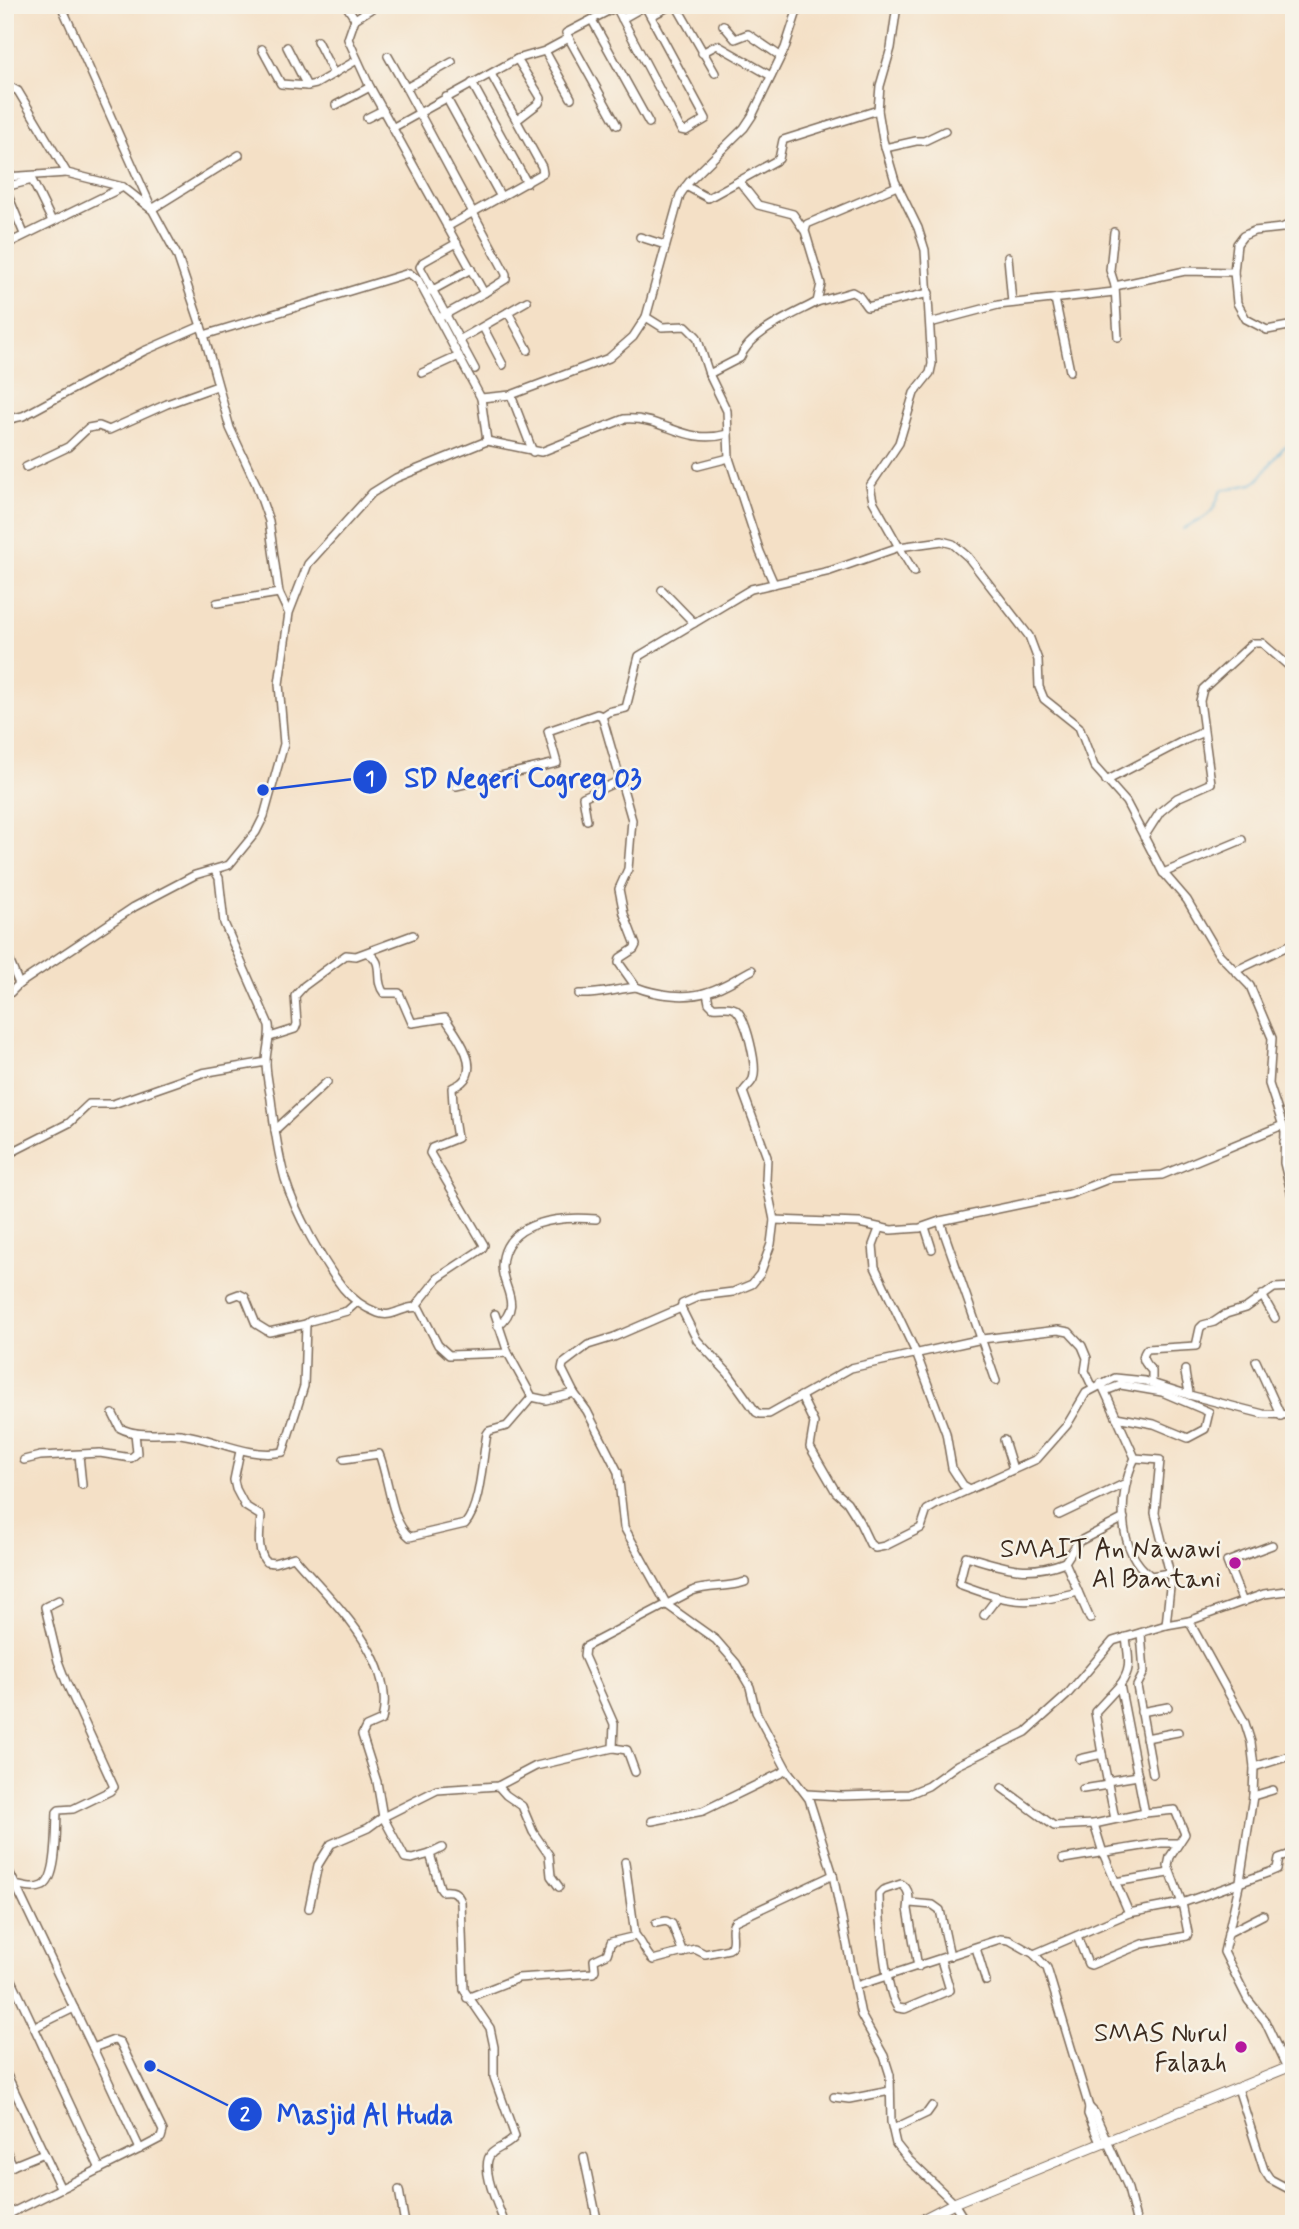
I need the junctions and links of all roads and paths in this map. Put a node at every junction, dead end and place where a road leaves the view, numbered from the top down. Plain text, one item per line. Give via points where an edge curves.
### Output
1 (61, 5) edge
2 (346, 5) edge
3 (377, 5) edge
4 (674, 5) edge
5 (799, 5) edge
6 (897, 5) edge
7 (652, 16) junction
8 (355, 19) junction
9 (622, 19) junction
10 (592, 20) junction
11 (723, 25) dead end
12 (569, 38) junction
13 (317, 41) dead end
14 (287, 47) dead end
15 (262, 49) dead end
16 (545, 51) junction
17 (702, 53) junction
18 (388, 56) dead end
19 (780, 56) junction
20 (517, 59) junction
21 (357, 60) junction
22 (452, 62) dead end
23 (715, 73) dead end
24 (334, 74) junction
25 (491, 74) junction
26 (771, 76) junction
27 (472, 83) junction
28 (5, 84) edge
29 (307, 86) junction
30 (370, 87) junction
31 (406, 88) junction
32 (446, 97) junction
33 (571, 99) dead end
34 (336, 105) dead end
35 (383, 110) junction
36 (878, 110) junction
37 (418, 112) junction
38 (367, 118) dead end
39 (517, 120) junction
40 (649, 123) dead end
41 (618, 125) dead end
42 (394, 127) junction
43 (945, 131) dead end
44 (885, 148) junction
45 (239, 155) dead end
46 (67, 173) junction
47 (5, 177) edge
48 (739, 181) junction
49 (527, 183) junction
50 (686, 186) junction
51 (897, 186) junction
52 (5, 187) edge
53 (122, 187) junction
54 (501, 197) junction
55 (152, 209) junction
56 (472, 213) junction
57 (52, 221) junction
58 (1294, 222) edge
59 (447, 227) junction
60 (805, 231) junction
61 (1114, 232) dead end
62 (24, 234) junction
63 (640, 237) dead end
64 (457, 243) junction
65 (5, 245) edge
66 (665, 245) junction
67 (1008, 257) dead end
68 (471, 269) junction
69 (1234, 272) junction
70 (1114, 289) junction
71 (431, 291) junction
72 (484, 293) junction
73 (929, 293) junction
74 (1055, 299) junction
75 (527, 301) dead end
76 (817, 302) junction
77 (1012, 303) junction
78 (508, 312) junction
79 (441, 316) junction
80 (646, 317) junction
81 (930, 323) junction
82 (1294, 325) edge
83 (201, 326) junction
84 (483, 327) junction
85 (204, 335) junction
86 (1118, 337) dead end
87 (459, 340) junction
88 (528, 350) dead end
89 (459, 356) junction
90 (503, 365) dead end
91 (475, 369) dead end
92 (1070, 371) dead end
93 (422, 373) dead end
94 (709, 374) junction
95 (218, 386) junction
96 (511, 395) junction
97 (481, 398) junction
98 (5, 421) edge
99 (728, 434) junction
100 (486, 441) junction
101 (533, 452) junction
102 (729, 458) junction
103 (698, 466) dead end
104 (26, 467) dead end
105 (899, 547) junction
106 (914, 572) dead end
107 (774, 584) junction
108 (662, 590) dead end
109 (279, 593) junction
110 (217, 603) dead end
111 (289, 613) junction
112 (694, 623) junction
113 (1290, 667) dead end
114 (602, 716) junction
115 (1203, 730) junction
116 (621, 780) junction
117 (1106, 781) junction
118 (456, 786) dead end
119 (587, 820) dead end
120 (1144, 837) junction
121 (1242, 839) dead end
122 (215, 871) junction
123 (1163, 873) junction
124 (413, 935) dead end
125 (1294, 943) edge
126 (5, 950) edge
127 (367, 953) junction
128 (752, 970) dead end
129 (1235, 971) junction
130 (19, 984) junction
131 (636, 987) junction
132 (707, 993) junction
133 (579, 994) dead end
134 (5, 998) edge
135 (270, 1037) junction
136 (266, 1062) junction
137 (327, 1082) dead end
138 (1283, 1125) junction
139 (275, 1130) junction
140 (1294, 1137) edge
141 (1284, 1142) junction
142 (14, 1151) dead end
143 (1294, 1204) edge
144 (596, 1219) dead end
145 (774, 1220) junction
146 (940, 1221) junction
147 (925, 1227) junction
148 (879, 1229) junction
149 (932, 1250) dead end
150 (1294, 1287) edge
151 (1262, 1295) junction
152 (230, 1297) dead end
153 (357, 1302) junction
154 (415, 1307) junction
155 (681, 1308) junction
156 (495, 1314) dead end
157 (1275, 1318) dead end
158 (306, 1324) junction
159 (498, 1326) junction
160 (982, 1339) junction
161 (508, 1353) junction
162 (916, 1353) junction
163 (1256, 1362) dead end
164 (1185, 1370) dead end
165 (996, 1381) dead end
166 (1152, 1382) junction
167 (1103, 1387) junction
168 (1093, 1388) junction
169 (574, 1393) junction
170 (1189, 1395) junction
171 (801, 1396) junction
172 (532, 1397) junction
173 (113, 1415) dead end
174 (1294, 1415) edge
175 (1281, 1416) junction
176 (1116, 1417) junction
177 (135, 1433) junction
178 (1004, 1440) dead end
179 (240, 1451) junction
180 (79, 1455) junction
181 (1135, 1458) junction
182 (344, 1459) dead end
183 (24, 1460) dead end
184 (1013, 1469) junction
185 (1126, 1483) junction
186 (82, 1485) dead end
187 (970, 1489) junction
188 (1059, 1515) dead end
189 (1124, 1518) junction
190 (1272, 1545) dead end
191 (1065, 1562) junction
192 (1169, 1573) junction
193 (745, 1582) dead end
194 (1294, 1590) edge
195 (1078, 1592) junction
196 (996, 1598) junction
197 (59, 1600) dead end
198 (1243, 1602) junction
199 (667, 1605) junction
200 (984, 1615) dead end
201 (1090, 1619) dead end
202 (1189, 1621) junction
203 (1166, 1625) junction
204 (1141, 1633) junction
205 (1126, 1637) junction
206 (1120, 1685) junction
207 (1168, 1707) dead end
208 (1141, 1712) junction
209 (1178, 1732) dead end
210 (1146, 1738) junction
211 (613, 1748) junction
212 (1102, 1754) junction
213 (1293, 1755) edge
214 (1080, 1759) dead end
215 (1254, 1767) junction
216 (787, 1770) junction
217 (635, 1772) dead end
218 (1153, 1774) dead end
219 (1138, 1776) junction
220 (1108, 1783) junction
221 (498, 1786) junction
222 (1002, 1788) dead end
223 (1083, 1789) dead end
224 (1273, 1790) dead end
225 (806, 1794) junction
226 (1254, 1796) junction
227 (1146, 1814) junction
228 (383, 1818) junction
229 (1115, 1819) junction
230 (652, 1821) dead end
231 (1094, 1824) junction
232 (1178, 1843) junction
233 (442, 1848) dead end
234 (1103, 1853) junction
235 (1294, 1853) edge
236 (430, 1854) junction
237 (1063, 1859) dead end
238 (625, 1862) dead end
239 (5, 1863) edge
240 (1169, 1873) junction
241 (834, 1875) junction
242 (1240, 1881) junction
243 (1115, 1882) junction
244 (14, 1883) junction
245 (5, 1884) edge
246 (559, 1887) dead end
247 (910, 1903) junction
248 (1182, 1903) junction
249 (309, 1908) dead end
250 (1129, 1913) junction
251 (1264, 1915) dead end
252 (656, 1923) dead end
253 (1228, 1933) junction
254 (636, 1936) junction
255 (1077, 1936) junction
256 (976, 1948) junction
257 (683, 1953) junction
258 (1034, 1954) junction
259 (950, 1956) junction
260 (941, 1960) junction
261 (5, 1965) edge
262 (918, 1967) junction
263 (888, 1975) junction
264 (986, 1981) dead end
265 (856, 1986) junction
266 (467, 1998) junction
267 (74, 2008) junction
268 (35, 2027) junction
269 (93, 2049) junction
270 (1291, 2067) edge
271 (5, 2071) edge
272 (1238, 2088) junction
273 (890, 2091) junction
274 (834, 2096) dead end
275 (932, 2106) dead end
276 (892, 2129) junction
277 (1103, 2141) junction
278 (5, 2148) edge
279 (140, 2149) junction
280 (44, 2154) junction
281 (584, 2157) dead end
282 (9, 2167) edge
283 (100, 2169) junction
284 (1294, 2186) edge
285 (60, 2187) junction
286 (399, 2190) dead end
287 (954, 2203) junction
288 (10, 2224) edge
289 (405, 2224) edge
290 (505, 2224) edge
291 (598, 2224) edge
292 (913, 2224) edge
293 (967, 2224) edge
294 (1137, 2224) edge

1 - 55 street
2 - 8 street
3 - 8 street
4 - 7 street
4 - 17 street
5 - 19 street
6 - 36 street
7 - 9 street via 645,6
7 - 9 street via 705,116 705,121 686,131 677,123
8 - 21 street via 348,39
9 - 10 street via 616,7
10 - 12 street via 566,33
10 - 40 street
11 - 19 street via 735,39 748,34
12 - 16 street
12 - 41 street
13 - 24 street
14 - 29 street
15 - 29 street via 281,84
16 - 20 street
16 - 33 street
17 - 23 street
17 - 26 street via 717,46
18 - 31 street
19 - 26 street
20 - 25 street
20 - 39 street via 541,98
21 - 24 street
21 - 30 street
22 - 31 street
24 - 29 street
25 - 27 street
25 - 39 street
26 - 50 street via 744,128
27 - 32 street
27 - 49 street
28 - 46 street via 18,91
30 - 34 street
30 - 35 street
31 - 37 street
32 - 37 street
32 - 54 street
35 - 38 street
35 - 42 street
36 - 44 street
36 - 48 street via 783,140 779,159
37 - 42 street
37 - 56 street
39 - 49 street via 543,170
42 - 59 street
43 - 44 street via 924,141
44 - 51 street
45 - 55 street
46 - 47 street
46 - 53 street
48 - 50 street via 708,198
48 - 60 street via 758,205 793,214
49 - 54 street
50 - 66 street
51 - 60 street via 810,223
51 - 73 street via 923,240
52 - 57 street via 33,180
52 - 62 street
53 - 55 street
53 - 57 street
54 - 56 street
55 - 83 street via 177,255
56 - 59 street
56 - 72 street via 506,274 503,283
57 - 62 street
58 - 69 street via 1243,236 1236,248
59 - 64 street
60 - 76 street via 821,284
61 - 70 street via 1110,270
62 - 65 street
63 - 66 street
64 - 68 street
64 - 71 street via 421,264
66 - 80 street
67 - 77 street
68 - 71 street
68 - 72 street
69 - 70 street via 1185,271
69 - 82 street via 1237,303 1247,319 1267,330
70 - 74 street
70 - 86 street
71 - 79 street
72 - 79 street
73 - 76 street via 867,306 852,292
73 - 81 street
74 - 77 street
74 - 92 street
75 - 78 street
76 - 94 street via 777,324 745,346 740,358
77 - 81 street
78 - 84 street
78 - 88 street
79 - 85 street via 418,280 405,273
79 - 87 street
79 - 89 street
80 - 94 street via 662,327 690,328
80 - 96 street via 640,329 609,358
81 - 105 street via 932,369 914,393 899,443 870,486 873,501
83 - 85 street
83 - 98 street
84 - 87 street
84 - 90 street
85 - 95 street
87 - 91 street
89 - 93 street
89 - 97 street
94 - 99 street via 727,411
95 - 104 street via 109,430 88,428 68,447
95 - 109 street via 230,428 266,512
96 - 97 street
96 - 101 street
97 - 100 street
99 - 101 street via 704,439 637,418 624,419 548,451
99 - 102 street
100 - 101 street
100 - 111 street via 396,478 372,493 308,564
102 - 103 street
102 - 107 street
105 - 106 street
105 - 107 street
105 - 117 street via 942,541 968,557 1029,636 1038,660 1041,693 1076,723 1094,766
107 - 112 street via 751,589
108 - 112 street
109 - 110 street
109 - 111 street
111 - 122 street via 279,684 284,744 264,816 235,860
112 - 114 street via 639,656 626,708
113 - 115 street via 1262,643 1253,643 1203,689
114 - 116 street
114 - 118 street via 548,731 557,763
115 - 117 street
115 - 120 street via 1211,783 1168,805
116 - 119 street via 583,797
116 - 131 street via 632,829 628,869 619,889 636,945 619,960
117 - 120 street via 1121,795
120 - 123 street
121 - 123 street
122 - 130 street via 195,875 134,907
122 - 135 street via 224,923 267,1017
123 - 129 street
124 - 127 street
125 - 129 street
126 - 130 street
127 - 135 street via 346,955 304,986 295,996 296,1027
127 - 154 street via 378,962 378,986 384,993 399,993 412,1023 445,1018 462,1042 468,1066 462,1082 452,1088 457,1138 430,1153 484,1245 438,1278
128 - 132 street
129 - 138 street via 1250,986 1272,1038 1269,1084
130 - 134 street
131 - 132 street via 669,994
131 - 133 street
132 - 145 street via 713,1007 738,1011 748,1034 754,1072 743,1092 765,1150
135 - 136 street
136 - 139 street
136 - 142 street via 202,1073 113,1104 89,1104 69,1123
137 - 139 street
138 - 141 street
138 - 146 street via 1162,1175 1111,1178 1070,1194
139 - 153 street via 298,1211 331,1270
140 - 141 street
141 - 143 street
144 - 159 street via 553,1221 512,1237 502,1264 510,1303
145 - 148 street via 859,1223
145 - 155 street via 771,1244 755,1281 733,1292 691,1300
146 - 147 street
146 - 160 street
147 - 148 street
147 - 149 street
148 - 162 street via 873,1245 875,1267
150 - 151 street via 1274,1288
151 - 157 street
151 - 166 street via 1246,1308 1203,1325 1196,1346 1147,1349 1143,1359 1152,1371
152 - 158 street via 245,1297 256,1324 269,1332
153 - 154 street via 388,1315
153 - 158 street via 347,1311
154 - 161 street via 449,1355
155 - 169 street via 584,1348 562,1366
155 - 171 street via 697,1340 760,1415
156 - 159 street
158 - 179 street via 304,1386 285,1449 279,1453
159 - 161 street
160 - 162 street
160 - 165 street
160 - 168 street via 1069,1332 1086,1353 1084,1369
161 - 172 street
162 - 171 street via 851,1368
162 - 187 street via 946,1433 949,1461
163 - 175 street
164 - 170 street
166 - 167 street via 1122,1377
166 - 170 street
167 - 168 street
167 - 176 street
167 - 176 street via 1121,1385 1162,1392 1209,1412 1205,1429 1188,1438 1154,1424
168 - 184 street via 1042,1455
169 - 172 street via 546,1400
169 - 199 street via 618,1472 624,1527
170 - 175 street
171 - 187 street via 814,1423 810,1447 875,1548 914,1532 927,1510
172 - 182 street via 507,1426 487,1434 479,1486 465,1524 410,1537 398,1524 379,1454
173 - 177 street via 120,1428
174 - 175 street
176 - 181 street
177 - 179 street via 182,1434
177 - 180 street via 134,1458 107,1453
178 - 184 street
179 - 228 street via 234,1480 245,1506 261,1516 262,1558 274,1563 294,1557 359,1633 379,1671 385,1698 382,1720 366,1727 362,1735
180 - 183 street
180 - 186 street
181 - 185 street
181 - 192 street via 1160,1460 1155,1513
184 - 187 street
185 - 188 street
185 - 189 street
189 - 191 street via 1078,1542
189 - 192 street via 1132,1552 1145,1571 1152,1576
190 - 198 street via 1227,1562
191 - 195 street
191 - 196 street via 1030,1571 965,1556 959,1584
192 - 203 street
193 - 199 street via 702,1588
194 - 198 street
195 - 196 street via 1042,1602
195 - 201 street
196 - 200 street
197 - 244 street via 45,1606 58,1661 114,1787 73,1809 59,1810 53,1872 43,1886
198 - 202 street
199 - 211 street via 585,1647 584,1656 614,1724
199 - 216 street via 716,1640 736,1663
202 - 203 street
202 - 215 street via 1245,1723
203 - 204 street
204 - 205 street
204 - 208 street via 1144,1672 1136,1683
205 - 206 street via 1128,1674
205 - 225 street via 1113,1642 1066,1696 1026,1731 957,1765 928,1786 909,1794
206 - 212 street via 1095,1712
206 - 219 street
207 - 208 street
208 - 210 street
209 - 210 street
210 - 218 street
211 - 217 street via 627,1750
211 - 221 street via 536,1766
212 - 214 street
212 - 220 street
213 - 215 street
215 - 226 street
216 - 225 street
216 - 230 street via 703,1811
219 - 220 street
219 - 227 street
220 - 223 street
220 - 229 street
221 - 228 street via 437,1790
221 - 246 street via 522,1806 549,1855 551,1875
222 - 231 street via 1054,1826
224 - 226 street
225 - 241 street
226 - 242 street
227 - 229 street
227 - 232 street via 1175,1810 1185,1830
228 - 236 street via 405,1858
228 - 249 street via 331,1844 318,1865
229 - 231 street
231 - 234 street
232 - 234 street
232 - 240 street via 1168,1862
233 - 236 street
234 - 237 street
234 - 243 street
235 - 242 street via 1279,1858 1277,1869
236 - 266 street via 440,1888 456,1892 461,1902
238 - 254 street
239 - 244 street
240 - 243 street
240 - 248 street
241 - 257 street via 733,1923 729,1949
241 - 265 street
242 - 248 street
242 - 253 street
243 - 250 street
244 - 245 street
244 - 267 street
247 - 259 street via 940,1910
247 - 262 street
247 - 263 street via 901,1884 879,1894
248 - 250 street
248 - 255 street via 1187,1936 1142,1944 1091,1965
250 - 255 street
251 - 253 street
252 - 257 street via 672,1924
253 - 270 street via 1224,1952
254 - 257 street via 651,1959
254 - 266 street via 611,1941 607,1954 594,1960 593,1973 518,1978
255 - 258 street
256 - 258 street via 1004,1939
256 - 259 street
256 - 264 street
258 - 277 street via 1049,1973
259 - 260 street
260 - 262 street
260 - 263 street via 950,1990 905,2009 898,2008 892,1998
261 - 268 street
262 - 263 street
263 - 265 street
265 - 273 street via 861,2015 887,2064
266 - 290 street via 490,2028 494,2077 515,2136 486,2162
267 - 268 street
267 - 269 street
268 - 283 street
269 - 279 street
269 - 279 street via 120,2042 162,2126 161,2138
270 - 272 main road
271 - 280 street
272 - 277 main road
272 - 284 street via 1264,2170 1270,2179 1287,2188
273 - 274 street via 849,2099
273 - 276 street
275 - 276 street via 927,2113
276 - 287 street via 900,2151
277 - 287 main road
277 - 294 street via 1127,2185
278 - 282 street
279 - 283 street
280 - 282 street
280 - 285 street
281 - 291 street
283 - 285 street
285 - 288 street via 11,2213
286 - 289 street
287 - 292 main road
287 - 293 street

